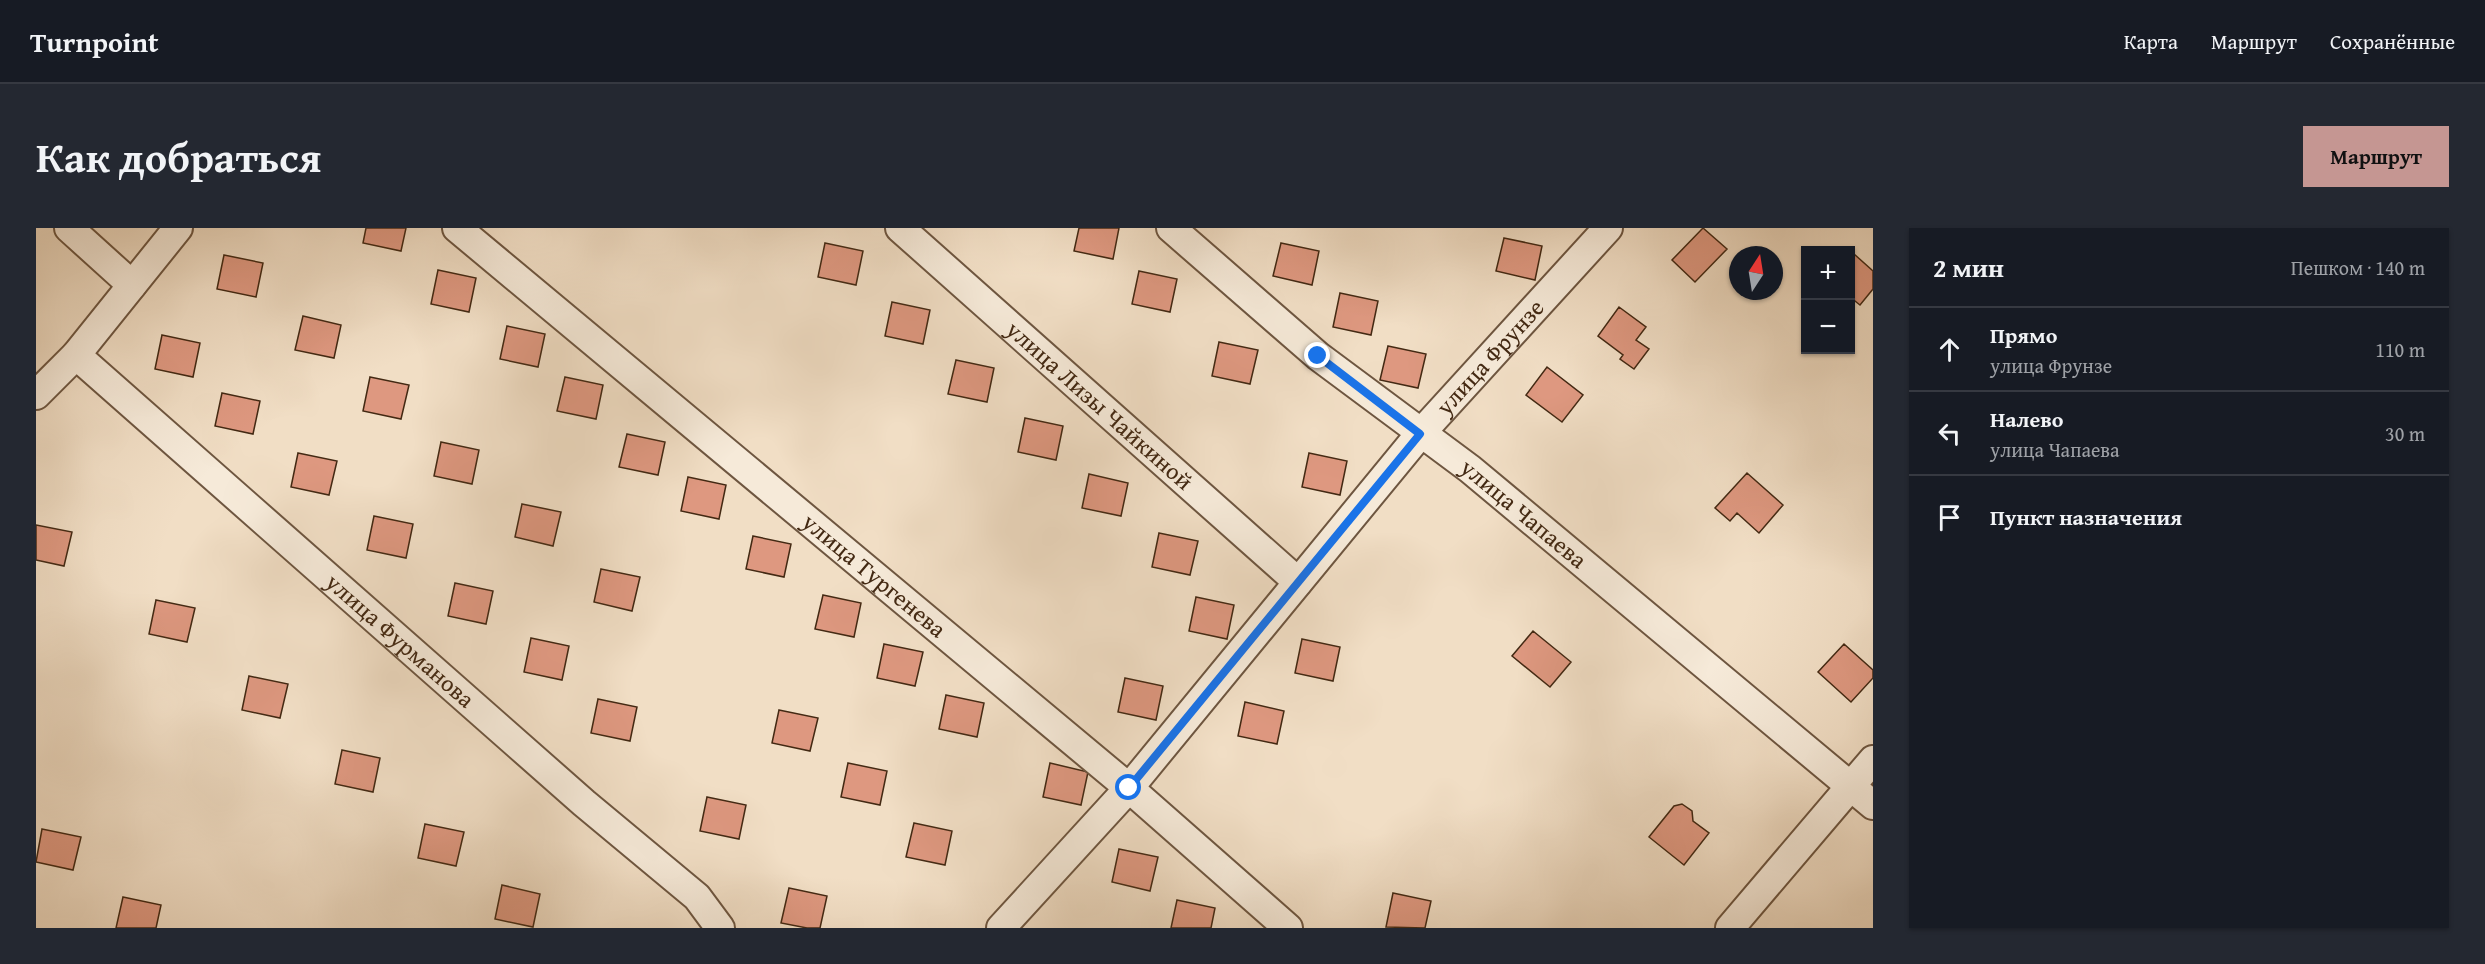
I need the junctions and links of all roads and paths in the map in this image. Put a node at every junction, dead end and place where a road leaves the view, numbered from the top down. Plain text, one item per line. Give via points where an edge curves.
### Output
1 (69, 228) edge
2 (178, 228) edge
3 (457, 228) edge
4 (900, 228) edge
5 (1171, 228) edge
6 (1608, 228) edge
7 (132, 285) junction
8 (76, 355) junction
9 (36, 395) edge
10 (1420, 434) junction
11 (1298, 582) junction
12 (1873, 760) edge
13 (1851, 786) junction
14 (1129, 788) junction
15 (1873, 805) edge
16 (720, 928) edge
17 (1001, 928) edge
18 (1288, 928) edge
19 (1730, 928) edge

1 - 7 street
2 - 7 street
3 - 14 street, улица Тургенева
4 - 11 street, улица Лизы Чайкиной
5 - 10 street, улица Чапаева via 1318,356
6 - 10 street, улица Фрунзе
7 - 8 street
8 - 9 street
8 - 16 street, улица Фурманова via 584,803 697,897
10 - 11 street, улица Фрунзе
10 - 13 street, улица Чапаева via 1470,469
11 - 14 street, улица Фрунзе
12 - 13 street
13 - 15 street, улица Чапаева
13 - 19 street
14 - 17 street, улица Фрунзе
14 - 18 street, улица Тургенева

